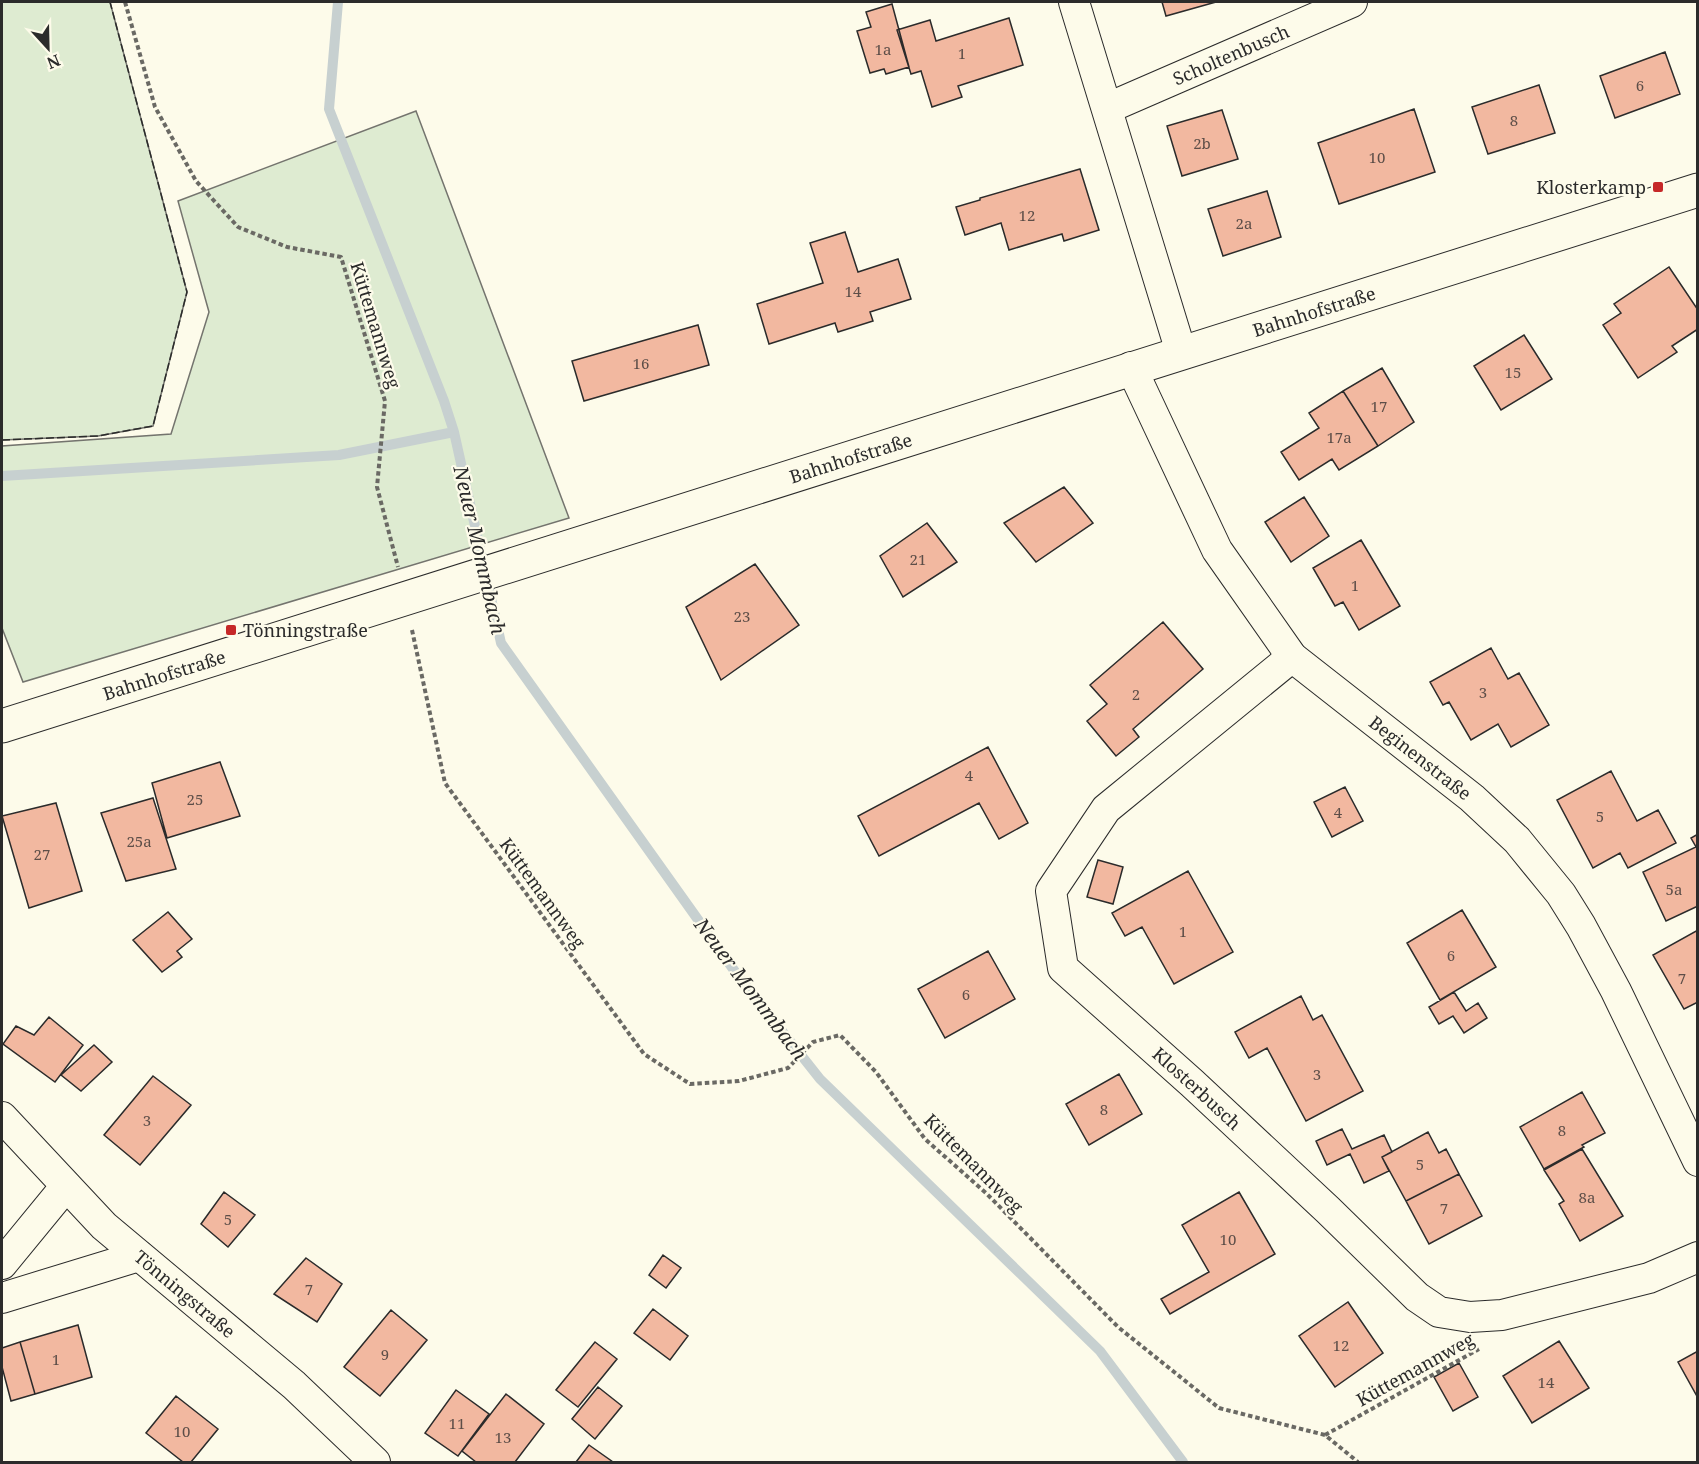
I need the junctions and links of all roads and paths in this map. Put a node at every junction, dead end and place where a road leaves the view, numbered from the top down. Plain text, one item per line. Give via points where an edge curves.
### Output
1 (125, 2) edge
2 (1074, 2) edge
3 (1352, 2) edge
4 (1108, 108) junction
5 (1698, 190) edge
6 (1181, 352) junction
7 (1131, 368) junction
8 (406, 599) junction
9 (1292, 657) junction
10 (2, 726) edge
11 (2, 1117) edge
12 (1698, 1161) edge
13 (66, 1186) junction
14 (139, 1256) junction
15 (1698, 1257) edge
16 (2, 1264) edge
17 (2, 1298) edge
18 (1502, 1315) junction
19 (1325, 1435) junction
20 (375, 1462) edge
21 (1358, 1462) edge

1 - 8 path, Küttemannweg via 155,107 196,182 238,227 287,248 341,257 385,401 377,487
2 - 4 street
3 - 4 street, Scholtenbusch
4 - 6 street
5 - 6 street, Bahnhofstraße
6 - 7 street, Bahnhofstraße
7 - 8 street, Bahnhofstraße
7 - 9 street, Beginenstraße via 1217,550
8 - 10 street, Bahnhofstraße
8 - 19 path, Küttemannweg via 445,783 644,1054 690,1084 739,1081 788,1068 813,1042 840,1035 876,1072 925,1139 986,1193 1118,1327 1219,1408
9 - 12 street, Beginenstraße via 1472,798 1517,840 1561,894 1616,991
9 - 18 street, Klosterbusch via 1106,809 1051,891 1063,968 1192,1083 1417,1297 1439,1312 1470,1317
11 - 13 street, Tönningstraße
13 - 14 street, Tönningstraße
13 - 16 street
14 - 17 street
14 - 20 street, Tönningstraße via 294,1385
15 - 18 street, Klosterbusch via 1648,1278
18 - 19 path, Küttemannweg via 1498,1339
19 - 21 path, Küttemannweg

